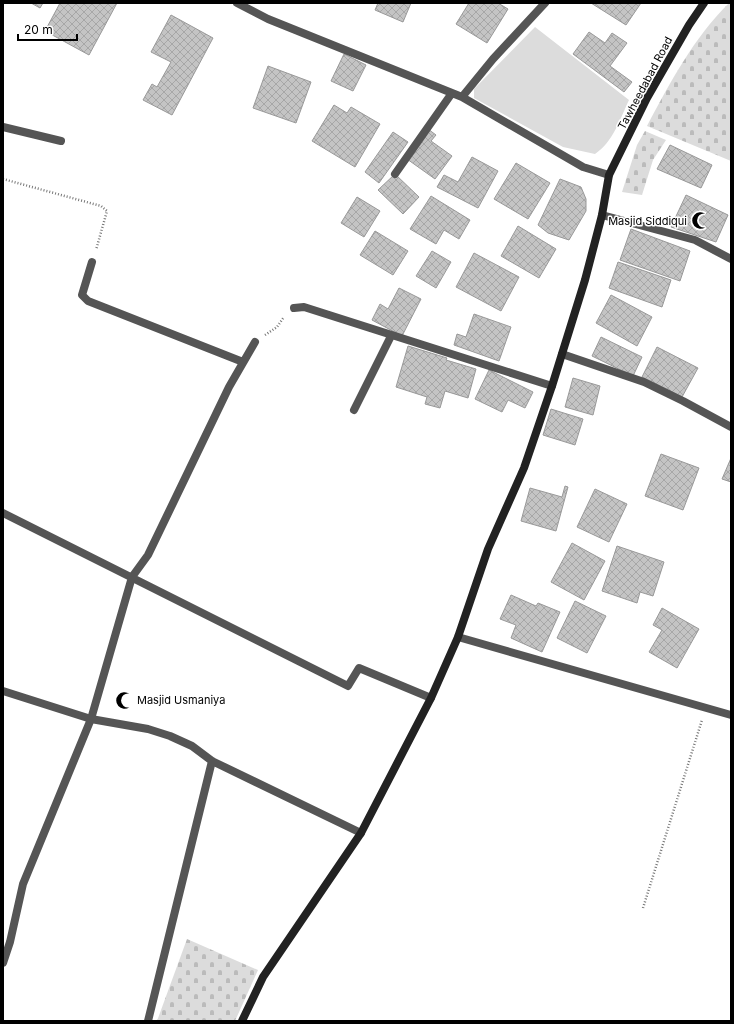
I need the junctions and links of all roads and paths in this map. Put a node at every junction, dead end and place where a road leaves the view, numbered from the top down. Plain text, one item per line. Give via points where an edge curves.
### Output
1 (237, 3) edge
2 (545, 3) edge
3 (704, 3) edge
4 (452, 93) junction
5 (462, 97) junction
6 (3, 127) edge
7 (61, 141) dead end
8 (395, 174) dead end
9 (609, 175) junction
10 (3, 179) edge
11 (602, 215) junction
12 (731, 259) edge
13 (92, 262) joint
14 (294, 308) dead end
15 (391, 336) junction
16 (255, 342) dead end
17 (562, 354) junction
18 (243, 362) junction
19 (552, 386) junction
20 (354, 410) dead end
21 (731, 427) edge
22 (3, 513) edge
23 (132, 577) junction
24 (458, 637) junction
25 (3, 691) edge
26 (431, 698) junction
27 (706, 708) junction
28 (731, 715) edge
29 (91, 719) junction
30 (212, 761) junction
31 (361, 833) junction
32 (643, 908) dead end
33 (3, 963) edge
34 (148, 1021) edge
35 (242, 1021) edge

1 - 4 street via 268,19
2 - 5 street
3 - 9 street, Tawheedabad Road via 658,79
4 - 5 street
4 - 8 street
5 - 9 street via 583,167
6 - 7 street
9 - 11 street, Tawheedabad Road
10 - 13 path via 101,206 107,211
11 - 12 street via 695,240
11 - 17 street, Tawheedabad Road
13 - 18 street via 82,295 88,302
14 - 15 street via 304,307
15 - 19 street
15 - 20 street
16 - 18 street
17 - 19 street, Tawheedabad Road
17 - 21 street via 644,382
18 - 23 street via 148,555
19 - 24 street, Tawheedabad Road via 524,468 488,549
22 - 23 street
23 - 26 street via 348,686 359,668
23 - 29 street
24 - 26 street, Tawheedabad Road
24 - 27 street
25 - 29 street
26 - 31 street, Tawheedabad Road
27 - 28 street
27 - 32 path
29 - 30 street via 170,736 192,746
29 - 33 street via 23,884
30 - 31 street
30 - 34 street
31 - 35 street, Tawheedabad Road via 263,977

